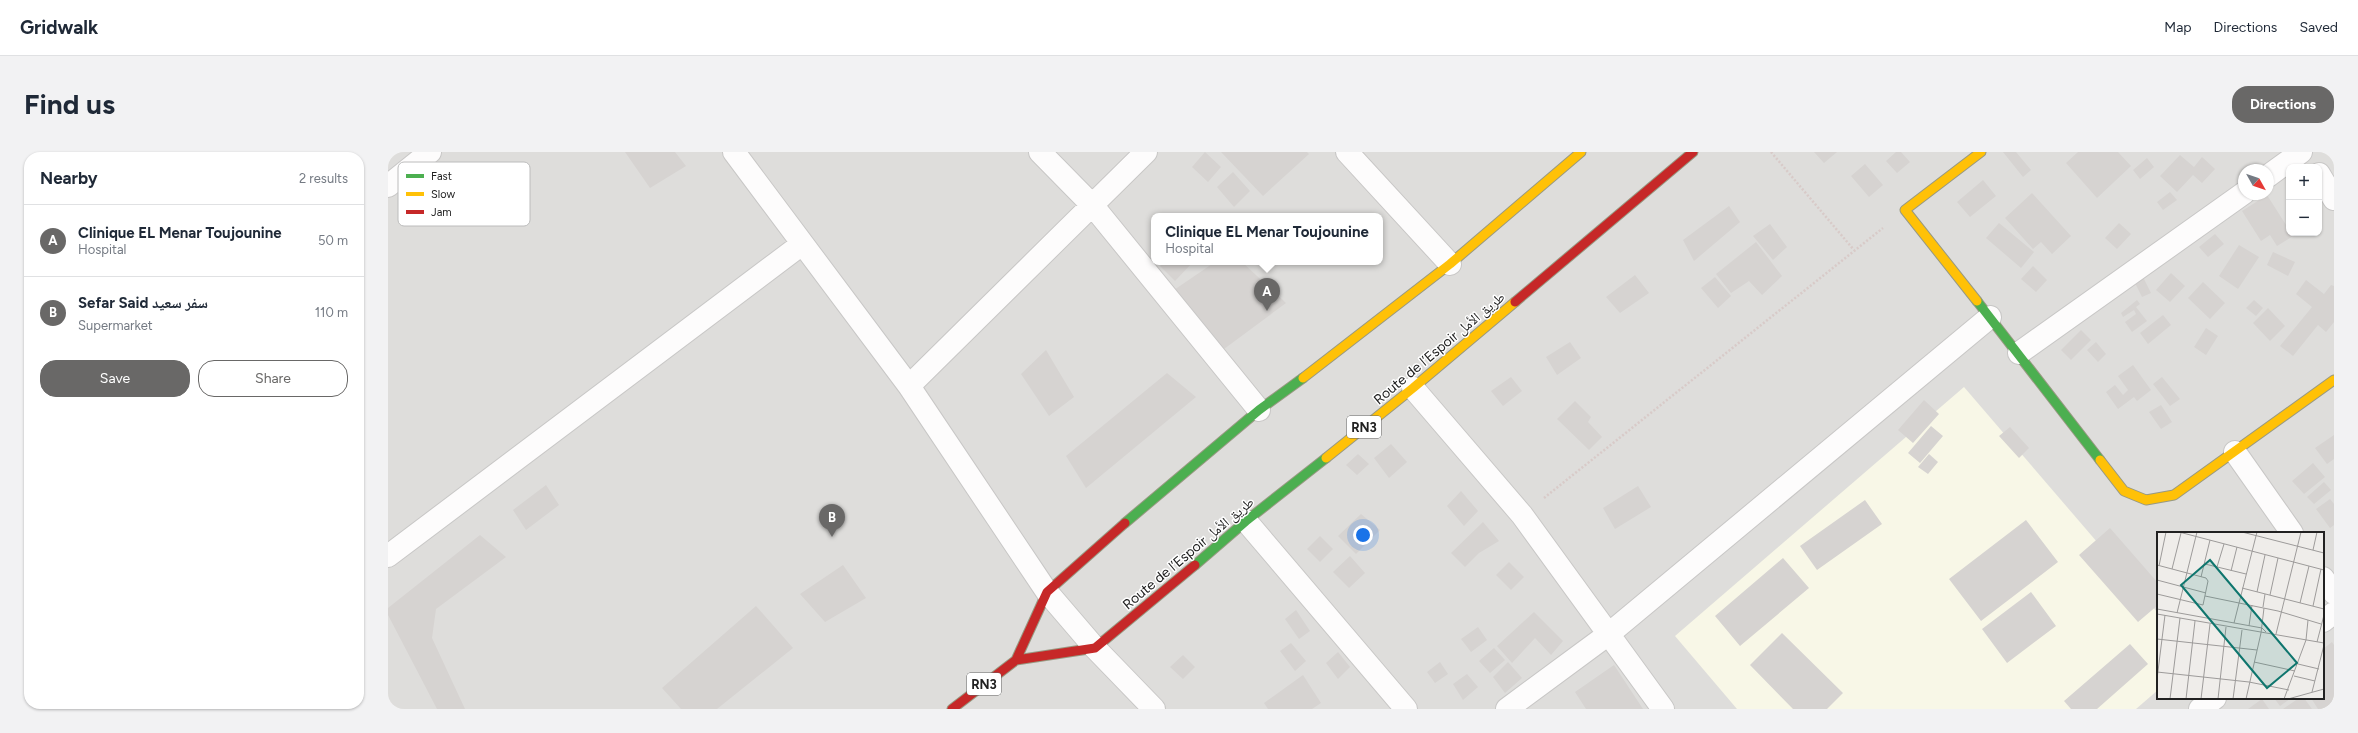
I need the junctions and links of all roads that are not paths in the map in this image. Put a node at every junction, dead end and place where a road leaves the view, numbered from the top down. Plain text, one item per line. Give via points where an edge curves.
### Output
1 (430, 152) edge
2 (734, 152) edge
3 (1040, 152) edge
4 (1146, 152) edge
5 (1347, 152) edge
6 (1581, 152) edge
7 (1693, 152) edge
8 (1981, 152) edge
9 (2301, 152) edge
10 (2306, 152) edge
11 (418, 162) edge
12 (2313, 164) edge
13 (2274, 172) edge
14 (398, 178) edge
15 (2322, 179) edge
16 (388, 186) edge
17 (2238, 197) edge
18 (2334, 199) edge
19 (1093, 206) junction
20 (802, 244) junction
21 (1450, 264) junction
22 (1990, 317) junction
23 (2019, 353) junction
24 (2334, 380) edge
25 (910, 386) junction
26 (1413, 388) junction
27 (1259, 410) junction
28 (2234, 452) junction
29 (1246, 521) junction
30 (2291, 532) edge
31 (388, 556) edge
32 (2324, 579) edge
33 (1047, 592) junction
34 (2334, 593) edge
35 (2334, 613) edge
36 (2324, 620) edge
37 (1610, 633) junction
38 (1095, 648) junction
39 (1016, 660) junction
40 (2215, 699) edge
41 (952, 709) edge
42 (1154, 709) edge
43 (1406, 709) edge
44 (1507, 709) edge
45 (1663, 709) edge
46 (2200, 709) edge

1 - 11 street
2 - 20 street
3 - 19 street
4 - 19 street
5 - 21 street
6 - 21 main road, RN3
7 - 26 main road, Route de l’Espoir طريق الأمل / RN3
8 - 22 main road via 1905,210
9 - 13 street
10 - 12 street
14 - 16 street
15 - 18 street
17 - 23 street
19 - 25 street
19 - 27 street
20 - 25 street
20 - 31 street
21 - 27 main road, RN3 via 1367,330
22 - 23 main road
22 - 37 street
23 - 28 main road via 2124,491 2146,500 2174,495
24 - 28 main road
25 - 33 street
26 - 29 main road, Route de l’Espoir طريق الأمل / RN3
26 - 37 street via 1522,515
27 - 33 main road, RN3 via 1104,540
28 - 30 street
29 - 38 main road, Route de l’Espoir طريق الأمل / RN3
29 - 43 street
32 - 34 street
33 - 38 street
33 - 39 main road, RN3
35 - 36 street
37 - 44 street
37 - 45 street
38 - 39 main road, RN3
38 - 42 street
39 - 41 main road, RN3
40 - 46 street

